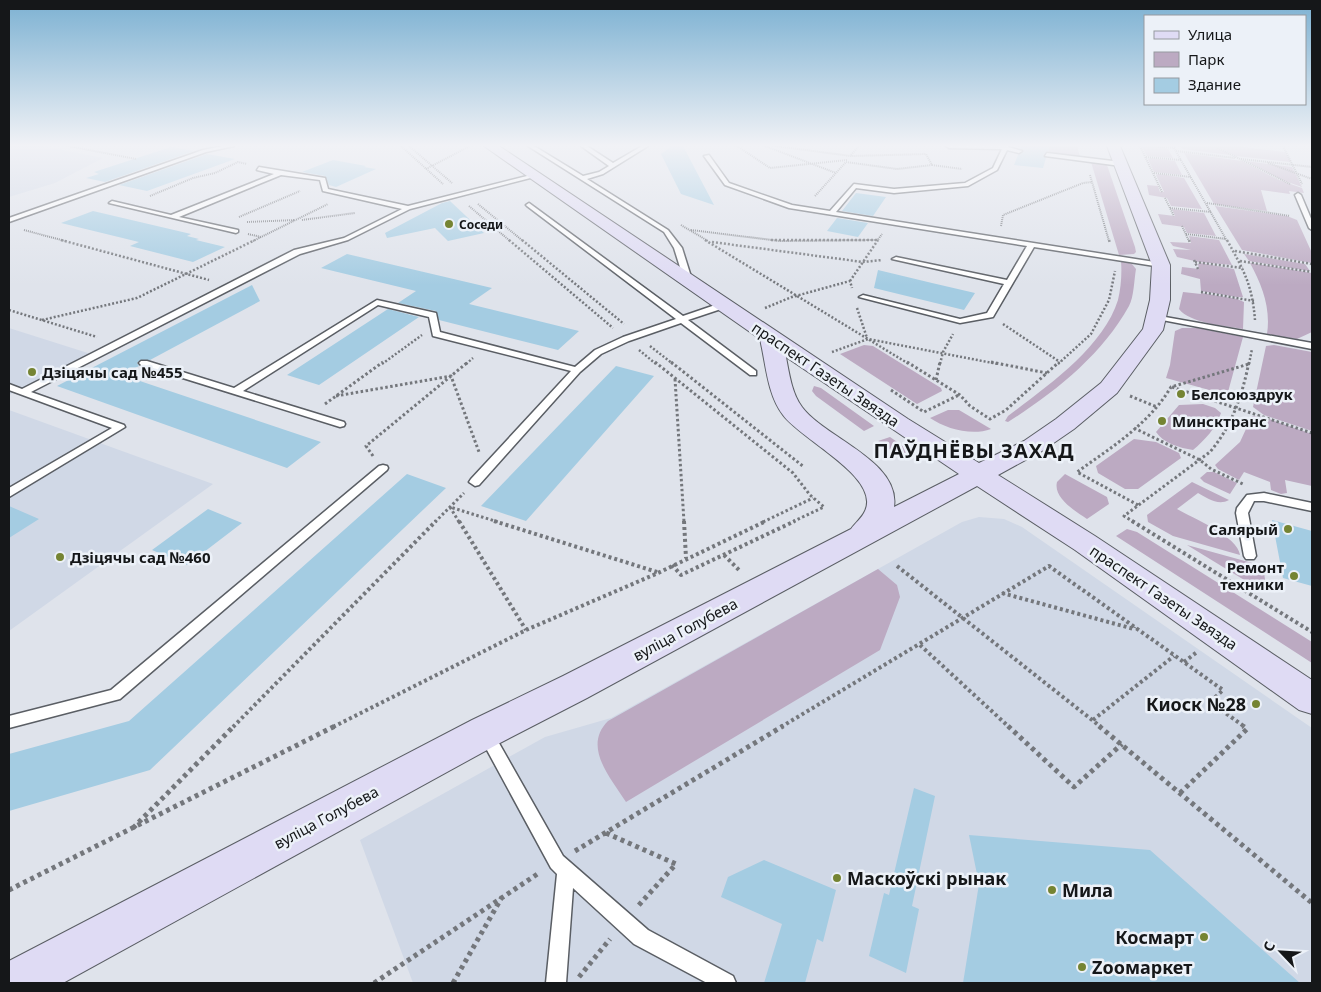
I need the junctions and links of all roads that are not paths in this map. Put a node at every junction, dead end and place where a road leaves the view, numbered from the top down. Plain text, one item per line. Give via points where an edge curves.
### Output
1 (90, 192) edge
2 (231, 192) edge
3 (335, 192) edge
4 (472, 192) edge
5 (559, 192) edge
6 (605, 192) edge
7 (750, 192) edge
8 (849, 192) edge
9 (1132, 192) edge
10 (1298, 195) dead end
11 (80, 196) junction
12 (95, 199) dead end
13 (112, 203) dead end
14 (529, 205) dead end
15 (405, 207) junction
16 (832, 213) junction
17 (172, 217) junction
18 (9, 220) edge
19 (1312, 228) edge
20 (236, 231) dead end
21 (1032, 244) junction
22 (896, 259) dead end
23 (1161, 265) junction
24 (688, 280) junction
25 (1010, 283) junction
26 (863, 297) dead end
27 (724, 305) junction
28 (1158, 317) junction
29 (683, 320) junction
30 (770, 336) junction
31 (1312, 346) edge
32 (104, 351) junction
33 (117, 355) dead end
34 (144, 363) dead end
35 (577, 370) junction
36 (753, 373) dead end
37 (9, 387) edge
38 (236, 391) junction
39 (23, 392) junction
40 (340, 424) dead end
41 (383, 468) road end
42 (980, 475) junction
43 (475, 482) road end
44 (9, 493) edge
45 (1312, 507) edge
46 (860, 536) junction
47 (1250, 556) dead end
48 (1312, 699) edge
49 (9, 722) edge
50 (485, 732) junction
51 (561, 866) junction
52 (16, 983) edge
53 (556, 983) edge
54 (726, 983) edge

1 - 11 lane
2 - 17 lane
3 - 15 lane
4 - 15 lane
5 - 24 main road, праспект Газеты Звязда
6 - 24 lane via 669,234 678,248
7 - 16 lane via 791,207
8 - 16 lane
9 - 23 main road, вуліца Голубева
10 - 19 lane
11 - 12 lane
11 - 18 lane
13 - 17 lane
14 - 29 lane
15 - 32 lane via 346,240 297,252
16 - 21 lane
17 - 20 lane
21 - 23 lane
21 - 25 lane
22 - 25 lane
23 - 28 main road, вуліца Голубева
24 - 27 main road, праспект Газеты Звязда
25 - 26 lane via 990,315 960,321
27 - 29 lane
27 - 30 main road, праспект Газеты Звязда
28 - 31 lane
28 - 42 main road, вуліца Голубева via 1153,330 1109,388 1033,446
29 - 35 lane via 598,352
29 - 36 lane
30 - 42 main road, праспект Газеты Звязда
30 - 46 main road via 786,399 794,414 858,465 880,490 883,506 880,513
32 - 33 lane
32 - 39 lane
34 - 38 lane
35 - 38 lane via 436,334 433,315 377,302
35 - 43 lane
37 - 39 lane
38 - 40 lane
39 - 44 lane via 120,427
41 - 49 lane via 115,694
42 - 46 main road, вуліца Голубева
42 - 48 main road, праспект Газеты Звязда
45 - 47 lane via 1273,498 1251,498 1243,508
46 - 50 main road, вуліца Голубева
50 - 51 lane
50 - 52 main road, вуліца Голубева
51 - 53 lane
51 - 54 lane via 641,936

